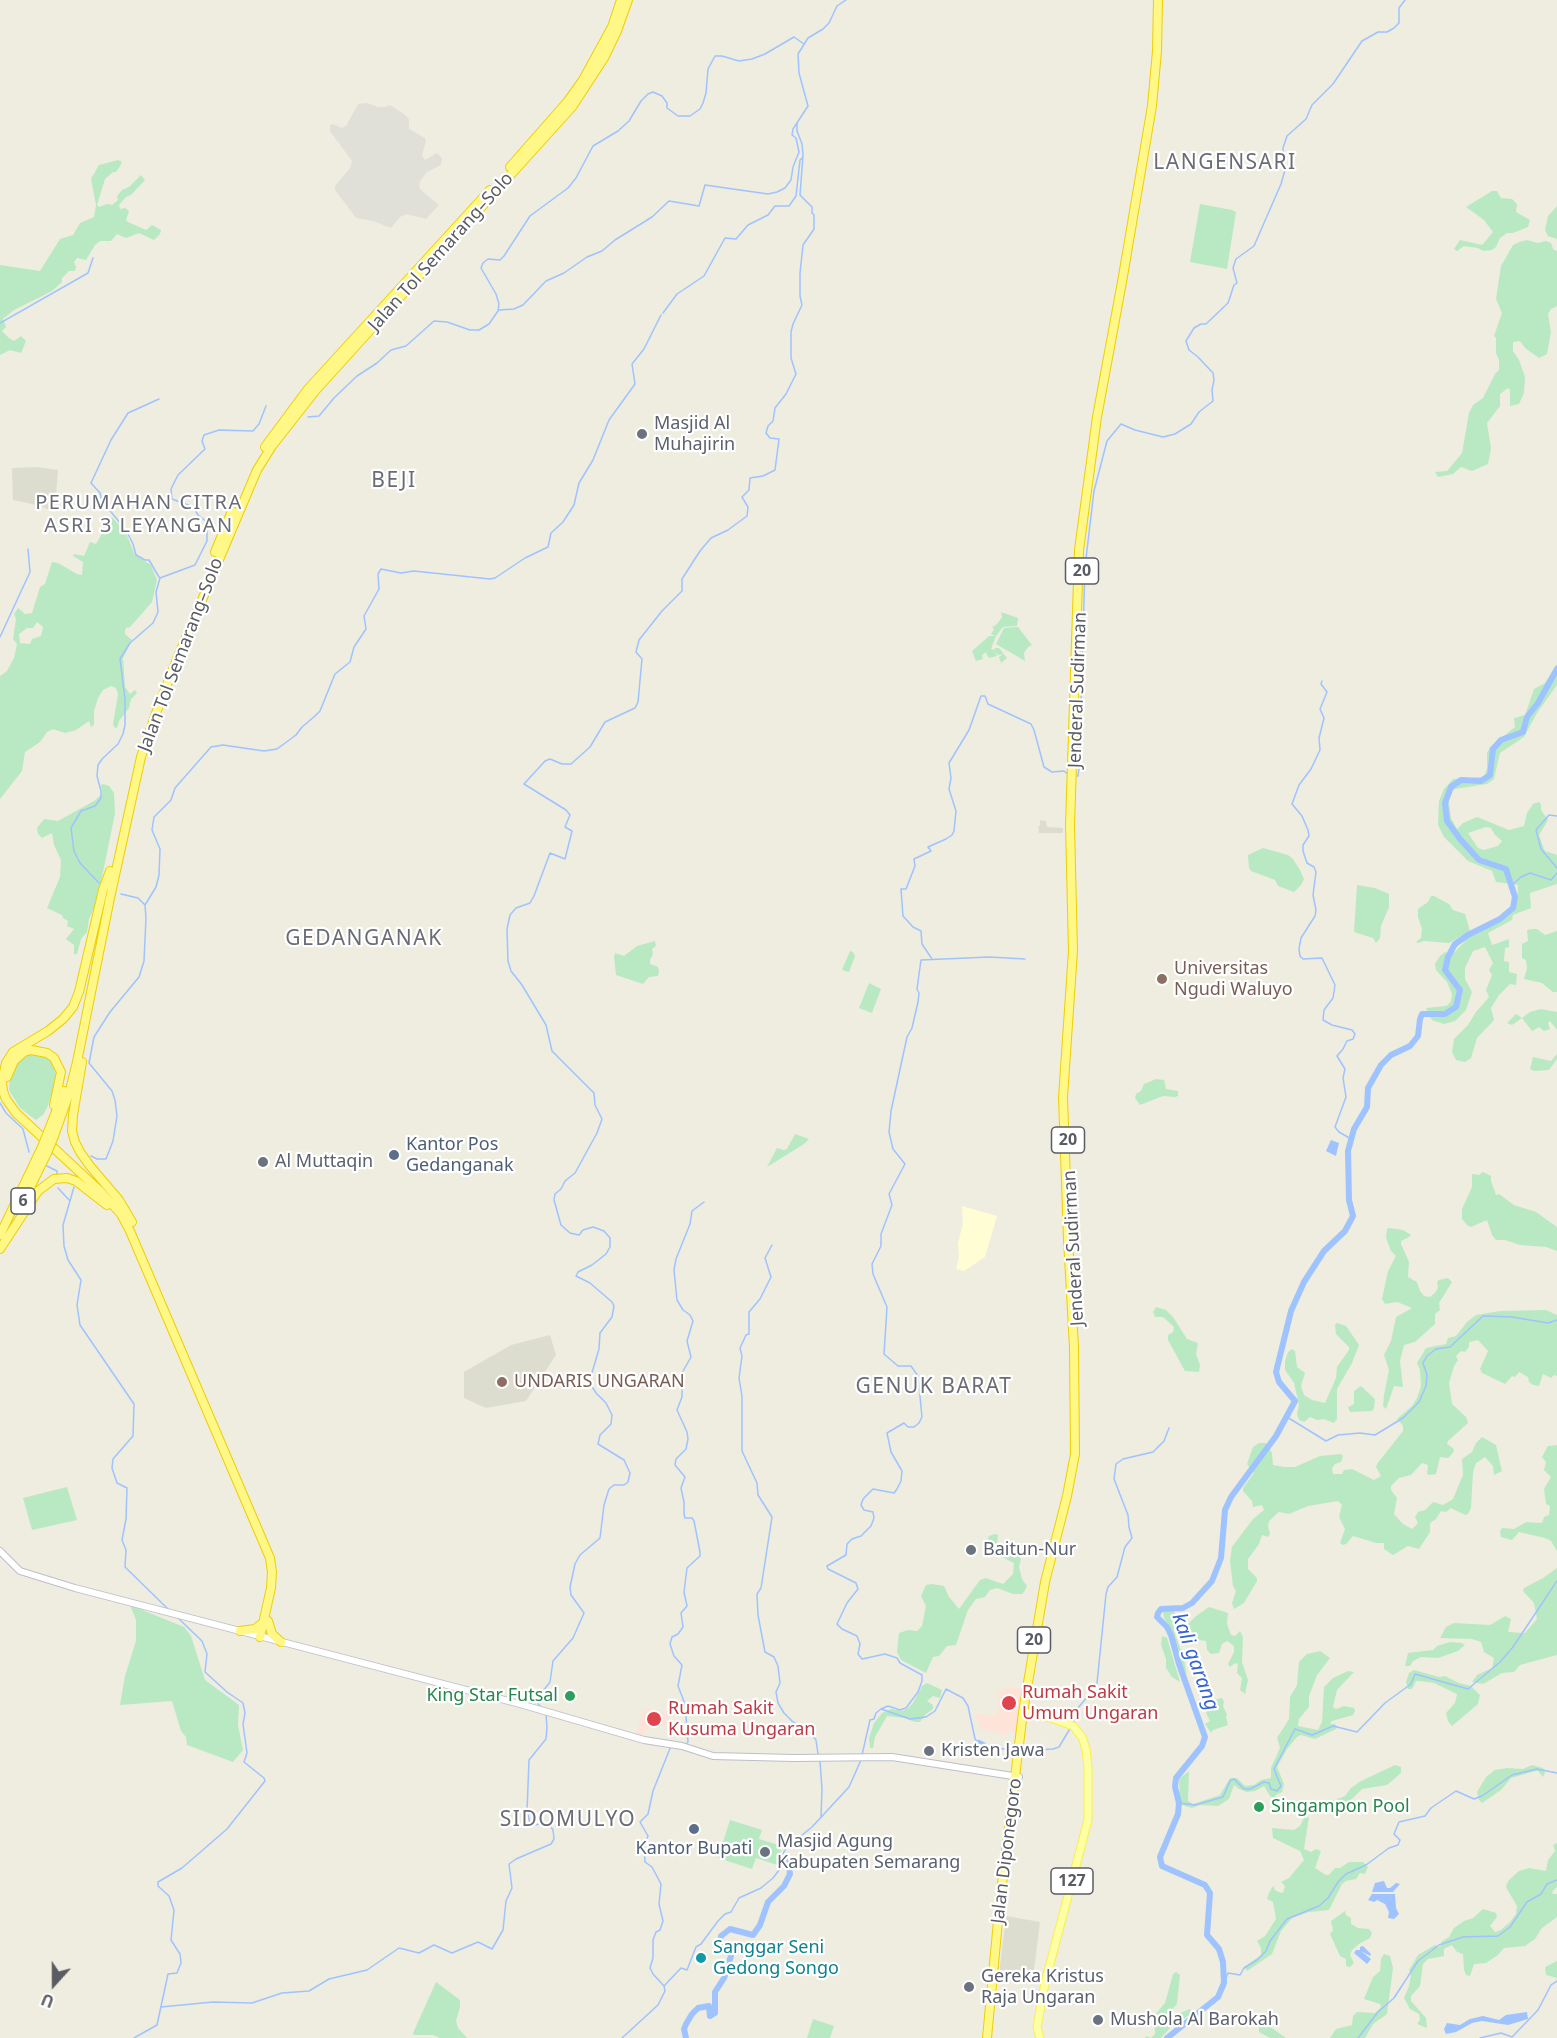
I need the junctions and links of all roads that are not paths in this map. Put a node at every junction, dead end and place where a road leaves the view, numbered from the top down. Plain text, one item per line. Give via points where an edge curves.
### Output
1 (621, 0) edge
2 (627, 0) edge
3 (1160, 0) edge
4 (1073, 758) junction
5 (110, 871) junction
6 (1073, 984) junction
7 (86, 1020) junction
8 (50, 1133) junction
9 (44, 1150) junction
10 (1067, 1166) joint
11 (132, 1222) junction
12 (0, 1235) edge
13 (0, 1248) edge
14 (145, 1263) junction
15 (1074, 1320) junction
16 (1079, 1350) joint
17 (1060, 1532) junction
18 (0, 1551) edge
19 (266, 1621) junction
20 (240, 1631) junction
21 (262, 1637) junction
22 (281, 1642) junction
23 (1025, 1713) junction
24 (1018, 1777) junction
25 (989, 2038) edge
26 (1040, 2038) edge

1 - 5 highway, Jalan Tol Semarang–Solo / 6 via 596,58 568,101 308,389 260,454 150,712 128,785
2 - 7 highway, Jalan Tol Semarang–Solo / 6 via 604,58 572,106 316,390 257,470 141,757
3 - 4 highway, Jenderal Sudirman / 20 via 1158,88 1088,501
4 - 6 highway, Jenderal Sudirman / 20
4 - 6 highway, Jenderal Sudirman / 20
5 - 8 highway, Jalan Tol Semarang–Solo / 6 via 74,1057
5 - 14 highway via 73,1006 48,1031 13,1052 2,1082 15,1113 121,1214
6 - 10 highway, Jenderal Sudirman / 20 via 1066,1105
7 - 8 highway, Jalan Tol Semarang–Solo / 6 via 69,1094
7 - 11 highway via 72,1131 80,1152
8 - 9 highway, Jalan Tol Semarang–Solo / 6, bridge
8 - 11 highway via 61,1072 54,1058 31,1050 20,1055 8,1072 8,1089 14,1104 102,1186
9 - 12 highway, Jalan Tol Semarang–Solo / 6
9 - 13 highway, Jalan Tol Semarang–Solo / 6
10 - 15 highway, Jalan Diponegoro / 20
11 - 19 highway via 269,1546 276,1589
13 - 14 highway via 38,1191 54,1179 67,1178 83,1184 113,1212
14 - 19 highway via 270,1558
15 - 16 highway, Jenderal Sudirman / 20
15 - 17 highway, Jalan Diponegoro / 20 via 1075,1454
16 - 17 highway, Jalan Diponegoro / 20 via 1076,1478
17 - 23 highway, Jalan Diponegoro / 20 via 1047,1583
18 - 20 main road via 26,1573
19 - 20 highway via 255,1629
19 - 21 highway
19 - 22 highway
20 - 21 main road
21 - 22 main road
22 - 24 main road via 718,1757 904,1758
23 - 24 highway, Jalan Diponegoro / 20
23 - 26 main road, 127 via 1070,1725 1082,1737 1086,1749 1088,1820 1045,1983 1037,2027
24 - 25 highway, Jalan Diponegoro / 20

